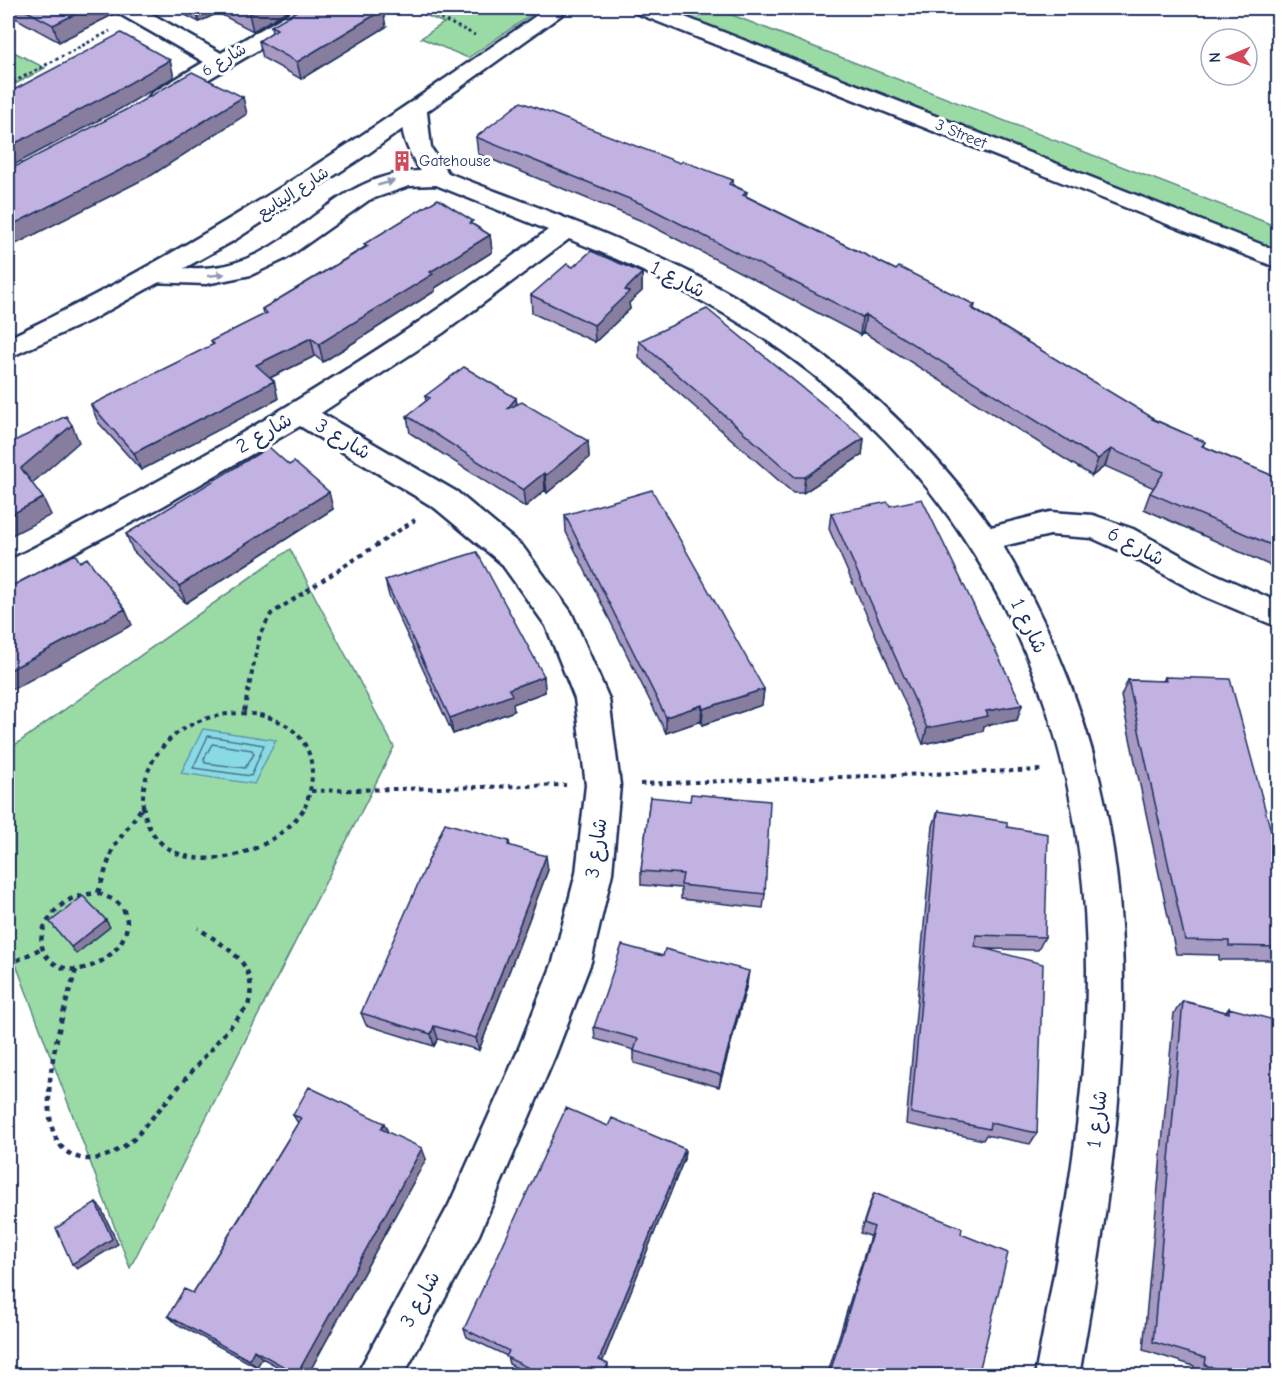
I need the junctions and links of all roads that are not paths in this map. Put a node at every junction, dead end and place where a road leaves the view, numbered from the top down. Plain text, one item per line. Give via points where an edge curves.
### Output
1 (313, 8) edge
2 (560, 8) edge
3 (644, 8) edge
4 (133, 11) edge
5 (220, 62) junction
6 (139, 110) edge
7 (416, 112) junction
8 (440, 178) junction
9 (566, 229) junction
10 (1278, 260) edge
11 (158, 276) junction
12 (8, 349) edge
13 (299, 413) junction
14 (984, 541) junction
15 (8, 575) edge
16 (1278, 615) edge
17 (378, 1376) edge
18 (1057, 1376) edge

1 - 5 street, شارع 6
2 - 7 street, شارع الينابيع
3 - 10 street, 3 Street
4 - 5 street
5 - 6 street, شارع 6
7 - 8 street, شارع 1 via 416,139 421,155
7 - 11 street, شارع الينابيع
8 - 9 street, شارع 1
11 -> 8 street, شارع 1 via 207,276 242,270 263,260 368,188 403,178
9 - 13 street, شارع 2 via 510,273
9 - 14 street, شارع 1 via 723,301 796,349 920,456
11 - 12 street, شارع الينابيع
13 - 15 street, شارع 2 via 142,505
13 - 17 street, شارع 3 via 446,500 512,555 560,621 592,699 603,785 594,873 572,962 464,1220
14 - 16 street, شارع 6 via 1038,525 1100,527 1216,588
14 - 18 street, شارع 1 via 1047,664 1080,769 1098,866 1106,971 1101,1085 1082,1235

